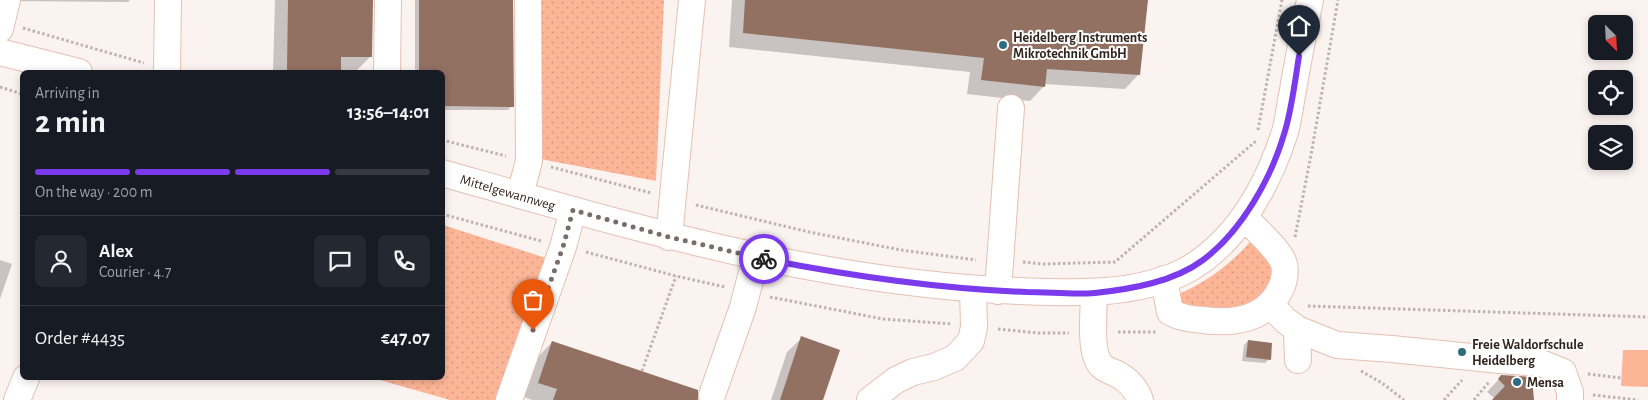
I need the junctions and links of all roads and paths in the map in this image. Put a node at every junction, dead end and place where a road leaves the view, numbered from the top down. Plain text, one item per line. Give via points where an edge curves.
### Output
1 (168, 0) edge
2 (184, 0) edge
3 (388, 0) edge
4 (528, 0) edge
5 (692, 0) edge
6 (1282, 0) edge
7 (1310, 0) edge
8 (1338, 0) edge
9 (3, 17) edge
10 (0, 52) edge
11 (71, 70) edge
12 (167, 70) edge
13 (173, 70) edge
14 (173, 70) edge
15 (387, 70) edge
16 (0, 87) edge
17 (20, 93) edge
18 (1011, 108) dead end
19 (1258, 131) dead end
20 (1256, 140) dead end
21 (445, 141) edge
22 (529, 161) junction
23 (445, 174) edge
24 (520, 195) junction
25 (672, 199) junction
26 (573, 210) junction
27 (1244, 217) junction
28 (669, 237) junction
29 (1294, 242) dead end
30 (756, 257) junction
31 (999, 261) junction
32 (676, 276) dead end
33 (1164, 279) junction
34 (986, 290) junction
35 (1094, 293) junction
36 (1276, 307) junction
37 (1648, 317) edge
38 (1297, 328) junction
39 (1298, 360) dead end
40 (642, 371) dead end
41 (1621, 378) dead end
42 (25, 380) edge
43 (1491, 380) dead end
44 (1567, 388) edge
45 (0, 394) edge
46 (712, 395) dead end
47 (16, 400) edge
48 (509, 400) edge
49 (870, 400) edge
50 (1140, 400) edge
51 (1474, 400) edge
52 (1638, 400) edge

1 - 13 street
2 - 14 street
3 - 15 street
4 - 22 street
5 - 25 street
6 - 19 path
7 - 27 street, Mittelgewannweg via 1285,131 1265,183
8 - 29 path
9 - 12 path
10 - 11 street
16 - 17 path
18 - 31 street
20 - 31 path via 1115,262 1044,264
21 - 22 path
22 - 24 street
22 - 25 path
23 - 24 street, Mittelgewannweg
24 - 26 street, Mittelgewannweg
25 - 28 street
25 - 31 path via 901,250
26 - 28 street, Mittelgewannweg
26 - 48 street
27 - 33 street, Mittelgewannweg via 1203,260
27 - 36 street via 1279,253 1284,264 1284,282 1276,297
28 - 30 street, Mittelgewannweg
30 - 34 street, Mittelgewannweg via 839,273
30 - 46 street
31 - 34 street
32 - 40 path
33 - 35 street, Mittelgewannweg
33 - 36 street via 1170,312 1180,317 1240,320
34 - 35 street, Mittelgewannweg
34 - 49 street via 971,341 955,358 896,380
35 - 50 street via 1094,348 1097,358 1101,366 1124,377
36 - 37 path
36 - 38 street via 1285,320
38 - 39 street
38 - 44 street via 1336,345 1541,363
41 - 44 path
42 - 47 street
43 - 51 path
44 - 52 path
45 - 47 street

